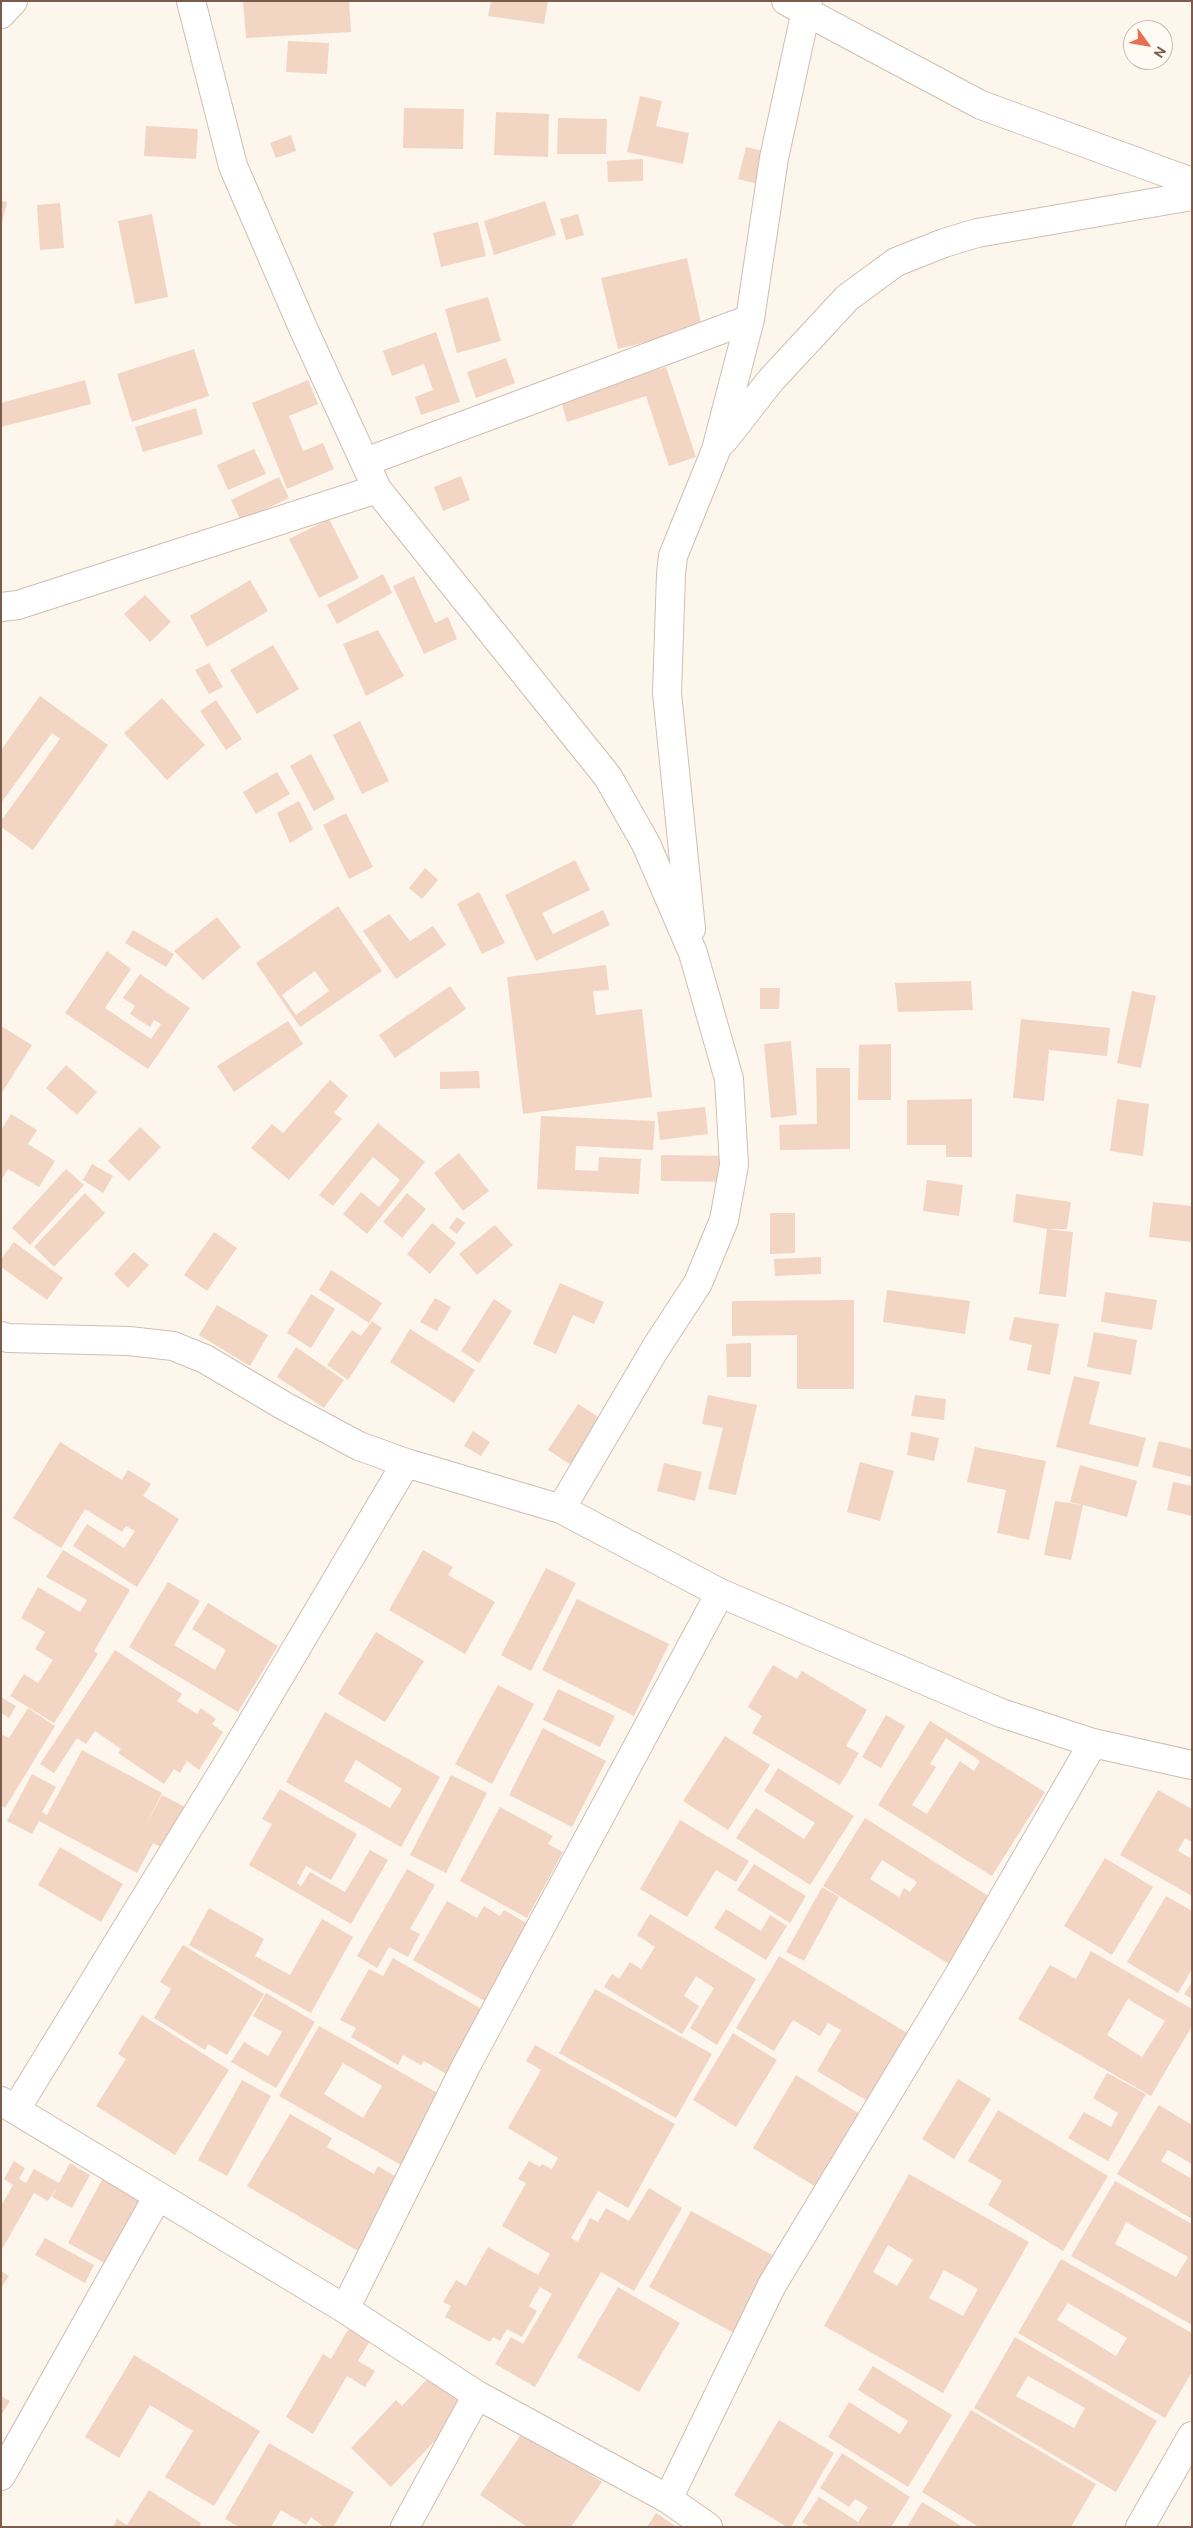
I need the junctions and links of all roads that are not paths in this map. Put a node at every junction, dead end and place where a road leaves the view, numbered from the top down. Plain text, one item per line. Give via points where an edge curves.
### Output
1 (14, 1) edge
2 (191, 1) edge
3 (800, 5) edge
4 (1, 14) edge
5 (1192, 182) edge
6 (1192, 196) edge
7 (750, 320) junction
8 (716, 450) junction
9 (365, 462) junction
10 (377, 489) junction
11 (1, 608) edge
12 (693, 953) junction
13 (4, 1342) edge
14 (406, 1463) junction
15 (560, 1509) junction
16 (720, 1593) junction
17 (1094, 1743) junction
18 (1192, 1765) edge
19 (9, 2105) edge
20 (158, 2196) junction
21 (345, 2309) junction
22 (477, 2395) junction
23 (1192, 2436) edge
24 (1, 2476) edge
25 (668, 2499) junction
26 (405, 2527) edge
27 (708, 2527) edge
28 (1140, 2527) edge

1 - 4 street
2 - 9 street via 232,166
3 - 5 street via 981,105
3 - 7 street
6 - 8 street via 977,233 896,262 847,298 771,380
7 - 8 street
7 - 9 street
8 - 12 street via 673,556 671,574 667,693
9 - 10 street
10 - 11 street via 18,606
10 - 12 street via 608,777 646,844
12 - 15 street via 729,1080 734,1165 724,1220 698,1283
13 - 14 street via 129,1341 173,1346 205,1359 343,1439
14 - 15 street
14 - 19 street via 233,1755
15 - 16 street
16 - 17 street via 1001,1713
16 - 21 street via 467,2064
17 - 18 street
17 - 25 street via 772,2285
19 - 20 street
20 - 21 street
20 - 24 street
21 - 22 street
22 - 25 street
22 - 26 street
23 - 28 street
25 - 27 street

